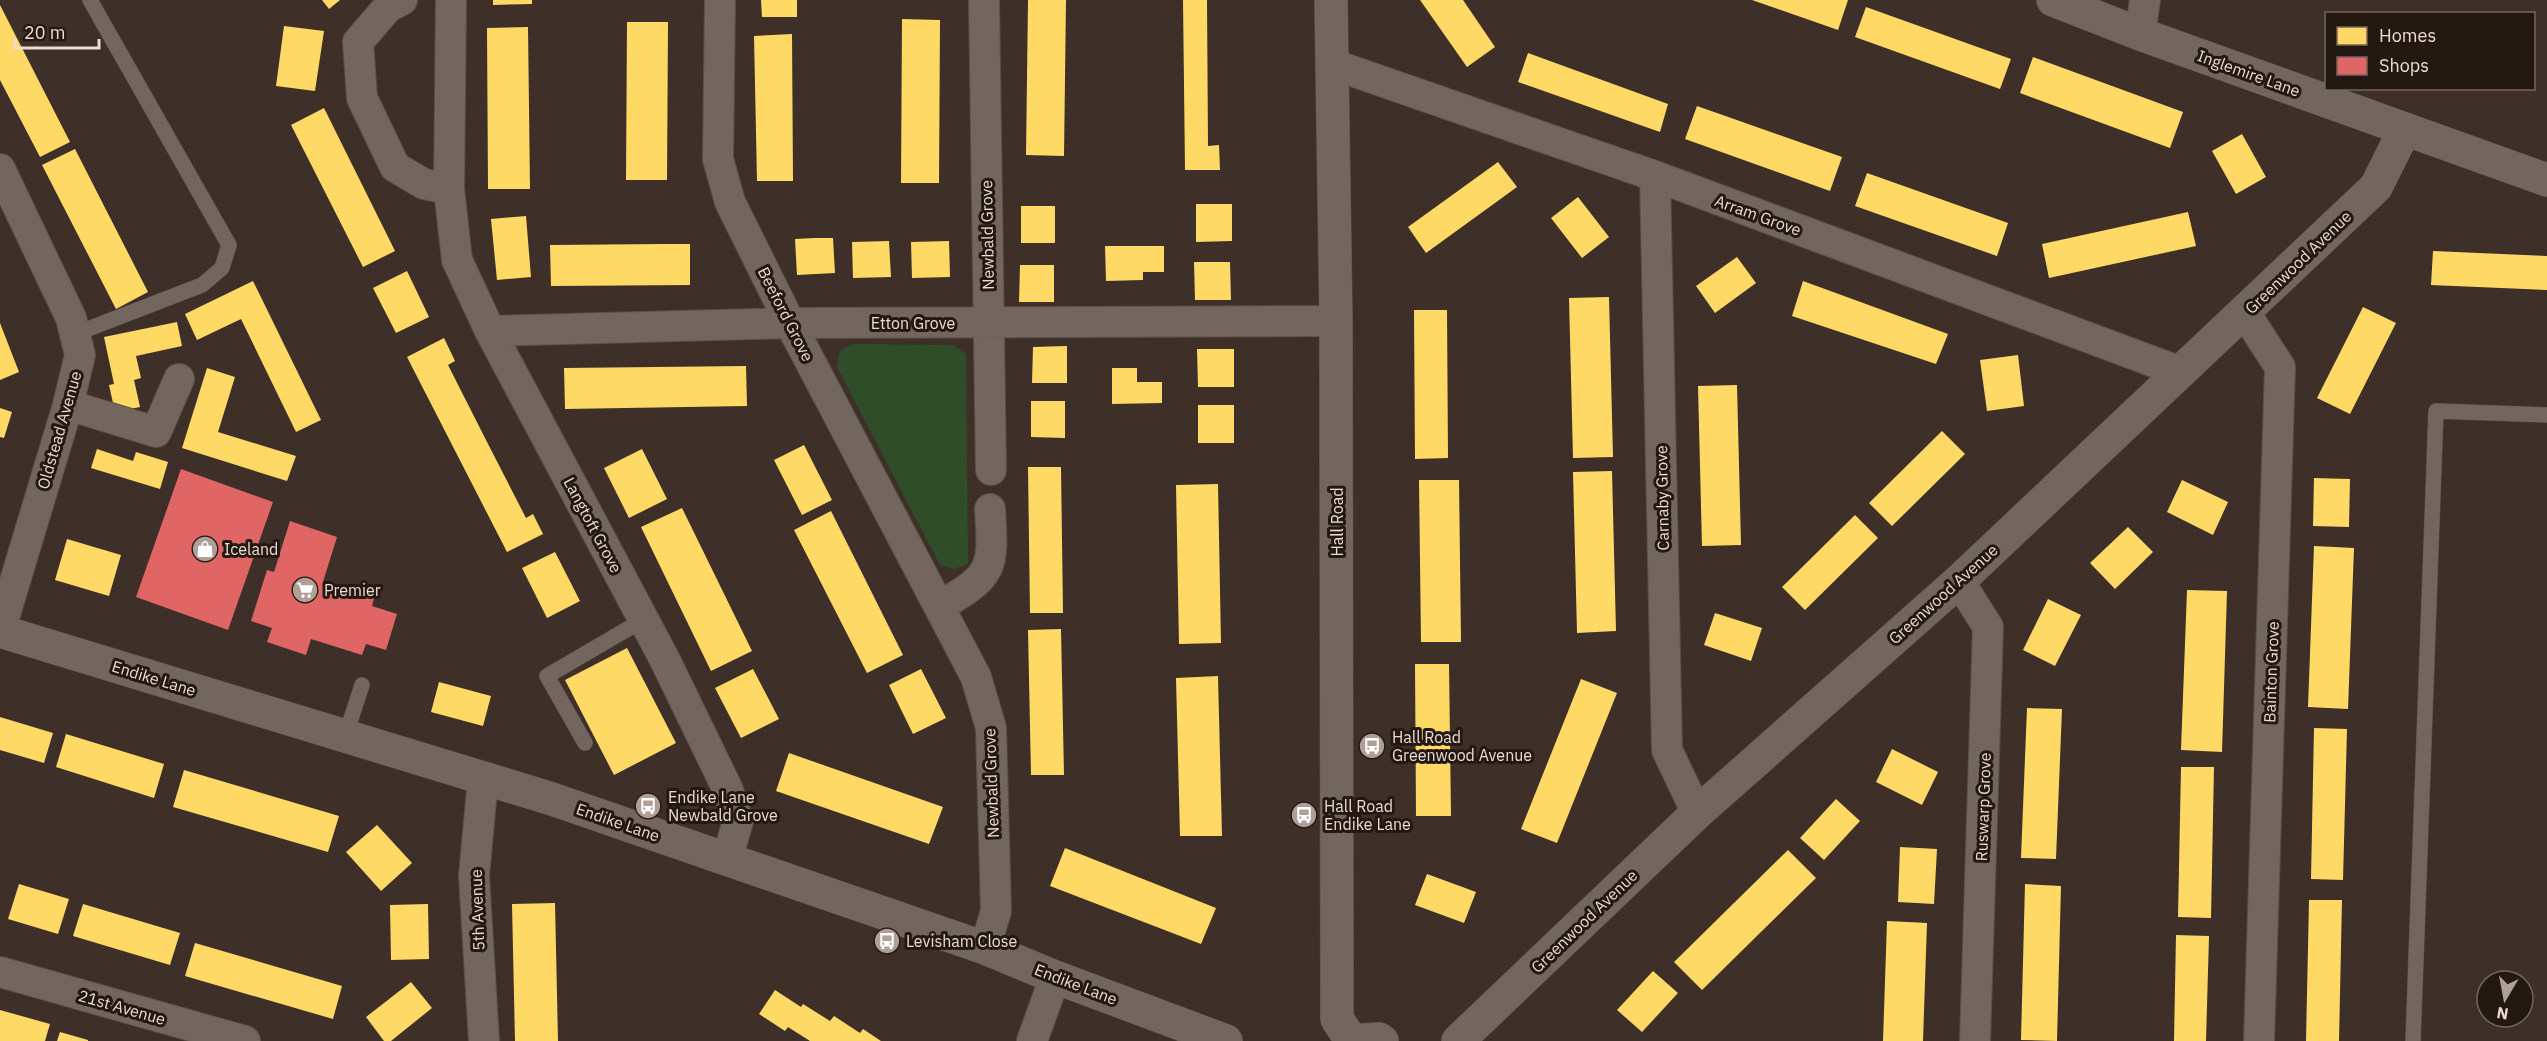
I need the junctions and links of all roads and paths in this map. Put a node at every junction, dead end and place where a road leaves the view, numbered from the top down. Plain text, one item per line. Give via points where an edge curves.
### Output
1 (90, 0) edge
2 (402, 0) edge
3 (451, 0) edge
4 (720, 0) edge
5 (984, 0) edge
6 (1331, 0) edge
7 (2053, 0) edge
8 (2145, 0) edge
9 (2140, 34) junction
10 (1332, 64) junction
11 (2405, 129) junction
12 (0, 169) edge
13 (1655, 176) junction
14 (2547, 180) edge
15 (449, 189) junction
16 (2245, 314) junction
17 (1336, 321) junction
18 (987, 322) junction
19 (790, 323) junction
20 (490, 332) junction
21 (75, 334) junction
22 (2181, 372) junction
23 (179, 379) dead end
24 (68, 405) junction
25 (2547, 415) edge
26 (991, 470) dead end
27 (990, 509) dead end
28 (1959, 581) junction
29 (940, 606) junction
30 (643, 620) junction
31 (0, 631) edge
32 (362, 686) dead end
33 (345, 737) junction
34 (585, 743) dead end
35 (483, 779) junction
36 (1697, 813) junction
37 (727, 859) junction
38 (985, 948) junction
39 (0, 972) edge
40 (1055, 977) junction
41 (245, 1041) edge
42 (484, 1041) edge
43 (1032, 1041) edge
44 (1226, 1041) edge
45 (1361, 1041) edge
46 (1458, 1041) edge
47 (1975, 1041) edge
48 (2259, 1041) edge
49 (2413, 1041) edge

1 - 21 lane via 229,245 222,268 202,285
2 - 15 street via 388,7 358,42 362,98 395,167 424,184
3 - 15 street, Langtoft Grove
4 - 19 street, Beeford Grove via 718,159 730,202
5 - 18 street, Newbald Grove
6 - 10 street, Hall Road
7 - 9 street, Inglemire Lane
8 - 9 street
9 - 11 street, Inglemire Lane
10 - 13 street, Arram Grove
10 - 17 street, Hall Road
11 - 14 street, Inglemire Lane
11 - 16 street, Greenwood Avenue via 2376,187
12 - 21 street, Oldstead Avenue
13 - 22 street, Arram Grove
13 - 36 street, Carnaby Grove via 1667,750
15 - 20 street, Langtoft Grove via 457,260
16 - 22 street, Greenwood Avenue
16 - 48 street, Bainton Grove via 2280,367
17 - 18 street, Etton Grove
17 - 45 street, Hall Road via 1337,1019
18 - 19 street, Etton Grove
18 - 26 street, Newbald Grove
19 - 20 street, Etton Grove
19 - 29 street, Beeford Grove
20 - 30 street, Langtoft Grove
21 - 24 street, Oldstead Avenue via 80,355
22 - 28 street, Greenwood Avenue
23 - 24 street via 156,432
24 - 31 street, Oldstead Avenue
25 - 49 lane via 2436,411
27 - 29 street via 992,544 987,572
28 - 36 street, Greenwood Avenue
28 - 47 street, Ruswarp Grove via 1988,627
29 - 38 street, Newbald Grove via 976,677 991,728 996,911
30 - 34 lane via 547,676
30 - 37 street, Langtoft Grove via 728,790 738,821
31 - 33 street, Endike Lane
32 - 33 lane
33 - 35 street, Endike Lane
35 - 37 street, Endike Lane
35 - 42 street, 5th Avenue via 474,876
36 - 46 street, Greenwood Avenue
37 - 38 street, Endike Lane
38 - 40 street, Endike Lane
39 - 41 street, 21st Avenue
40 - 43 street
40 - 44 street, Endike Lane

